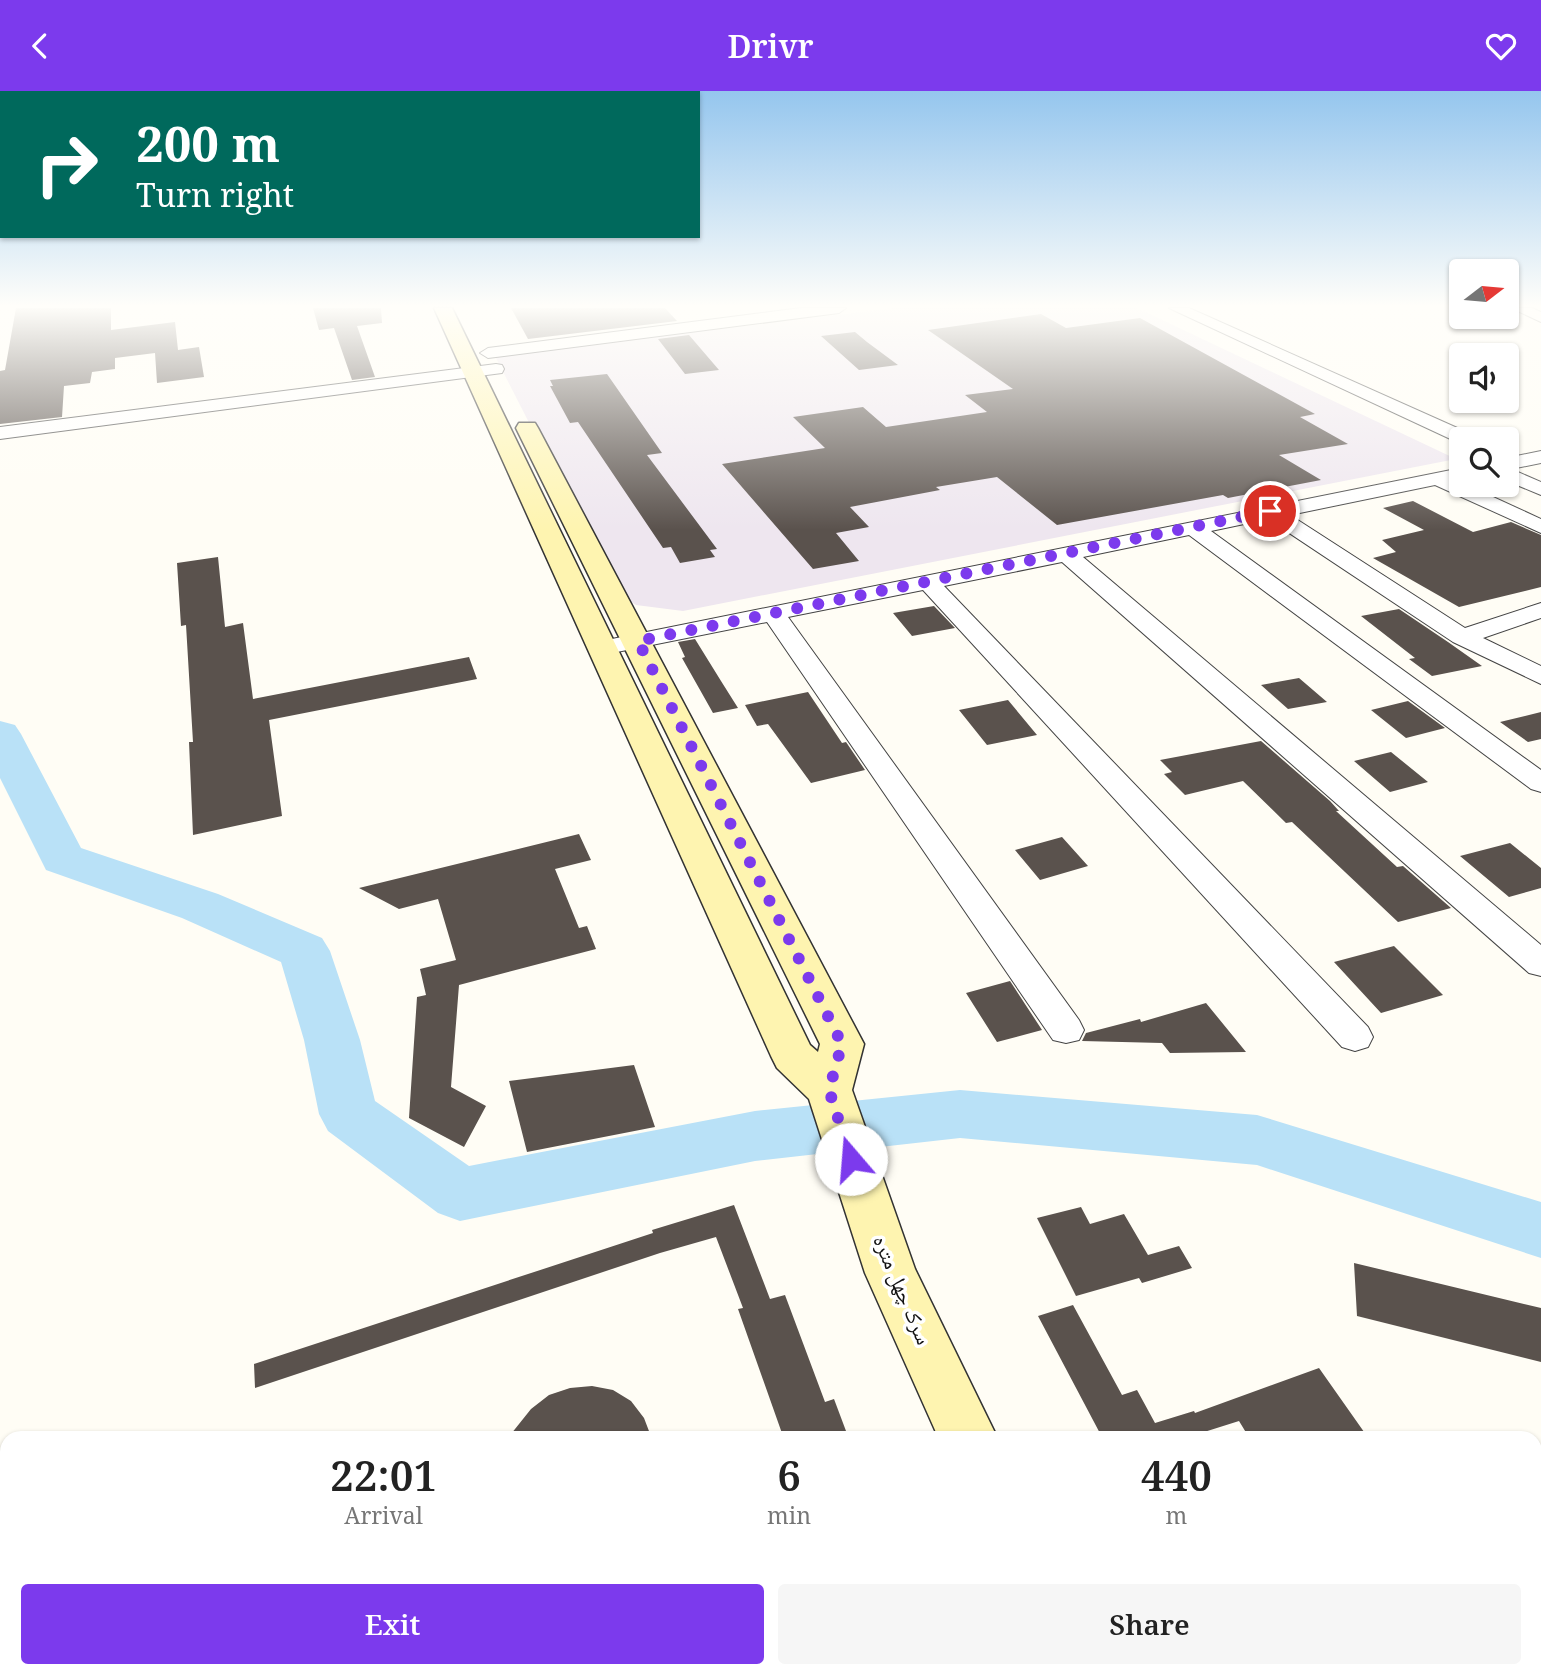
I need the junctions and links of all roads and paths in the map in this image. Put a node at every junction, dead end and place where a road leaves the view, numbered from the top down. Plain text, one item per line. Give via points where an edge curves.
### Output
1 (320, 382) edge
2 (494, 382) edge
3 (497, 382) edge
4 (1340, 382) edge
5 (1449, 431) edge
6 (0, 433) edge
7 (1541, 457) edge
8 (1519, 462) edge
9 (1519, 472) edge
10 (1449, 477) edge
11 (1438, 479) junction
12 (1541, 489) edge
13 (1270, 511) junction
14 (1541, 527) edge
15 (1193, 528) junction
16 (1065, 554) junction
17 (928, 582) junction
18 (1541, 610) edge
19 (773, 613) junction
20 (1462, 637) junction
21 (638, 641) junction
22 (603, 648) junction
23 (1541, 676) edge
24 (1541, 783) edge
25 (1541, 964) edge
26 (1066, 1030) dead end
27 (1356, 1037) dead end
28 (836, 1113) junction
29 (965, 1431) edge

1 - 6 street
2 - 22 street
3 - 21 street
4 - 5 street
7 - 8 street
9 - 12 street
10 - 11 street
11 - 13 street
11 - 14 street
13 - 15 street
13 - 20 street
15 - 16 street
15 - 24 street
16 - 17 street
16 - 25 street
17 - 19 street
17 - 27 street
18 - 20 street
19 - 21 street
19 - 26 street
20 - 23 street
21 - 22 street
21 - 28 street via 842,1044
22 - 28 street via 793,1056
28 - 29 street, سرک چهل متره via 891,1273

